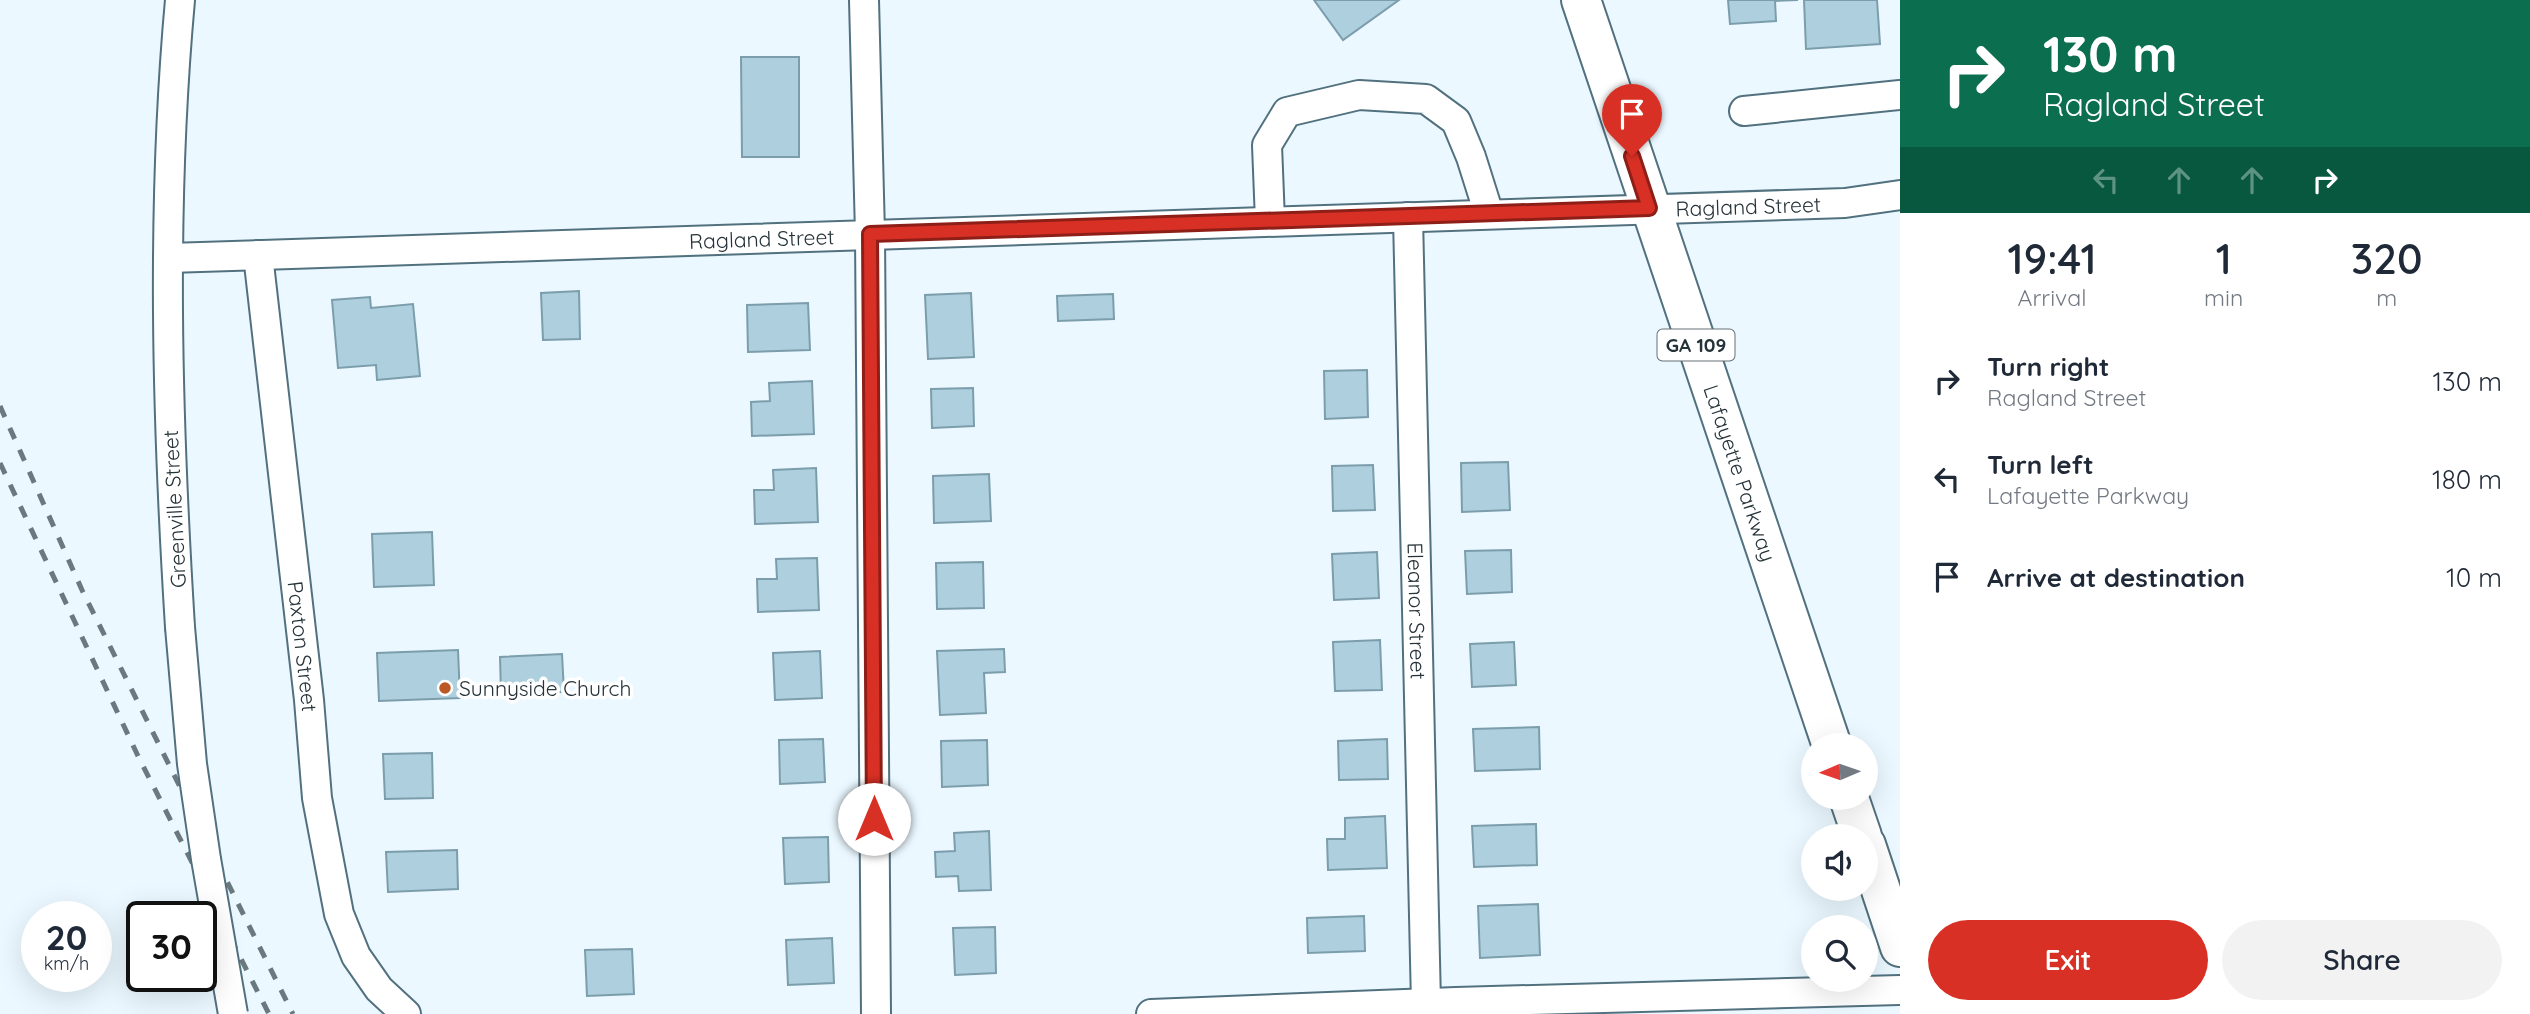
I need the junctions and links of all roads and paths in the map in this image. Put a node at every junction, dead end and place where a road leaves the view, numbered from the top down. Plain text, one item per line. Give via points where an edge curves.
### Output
1 (180, 0) edge
2 (864, 0) edge
3 (1581, 0) edge
4 (1900, 95) edge
5 (1744, 111) dead end
6 (1900, 195) edge
7 (1649, 208) junction
8 (1489, 214) junction
9 (1408, 217) junction
10 (1270, 221) junction
11 (870, 234) junction
12 (258, 255) junction
13 (169, 258) junction
14 (1828, 733) edge
15 (1878, 881) edge
16 (1900, 947) edge
17 (1900, 990) edge
18 (1426, 1003) junction
19 (1692, 1005) edge
20 (1578, 1006) edge
21 (1456, 1008) edge
22 (233, 1014) edge
23 (406, 1014) edge
24 (876, 1014) edge
25 (1151, 1014) edge

1 - 13 street, Greenville Street
2 - 11 street
3 - 7 highway, Lafayette Parkway / GA 109
4 - 5 street
6 - 7 street, Ragland Street via 1844,203
7 - 8 street, Ragland Street
7 - 14 highway, Lafayette Parkway / GA 109
8 - 9 street, Ragland Street
8 - 10 street via 1456,121 1426,99 1359,95 1287,112 1267,145
9 - 10 street, Ragland Street
9 - 18 street, Eleanor Street
10 - 11 street, Ragland Street
11 - 12 street, Ragland Street
11 - 24 street
12 - 13 street, Ragland Street
12 - 23 street, Paxton Street via 317,799 339,914 356,956 379,989
13 - 22 street, Greenville Street, bridge via 169,409 180,627 192,764
15 - 16 highway
17 - 19 street
18 - 21 street
18 - 25 street
19 - 20 street
20 - 21 street

